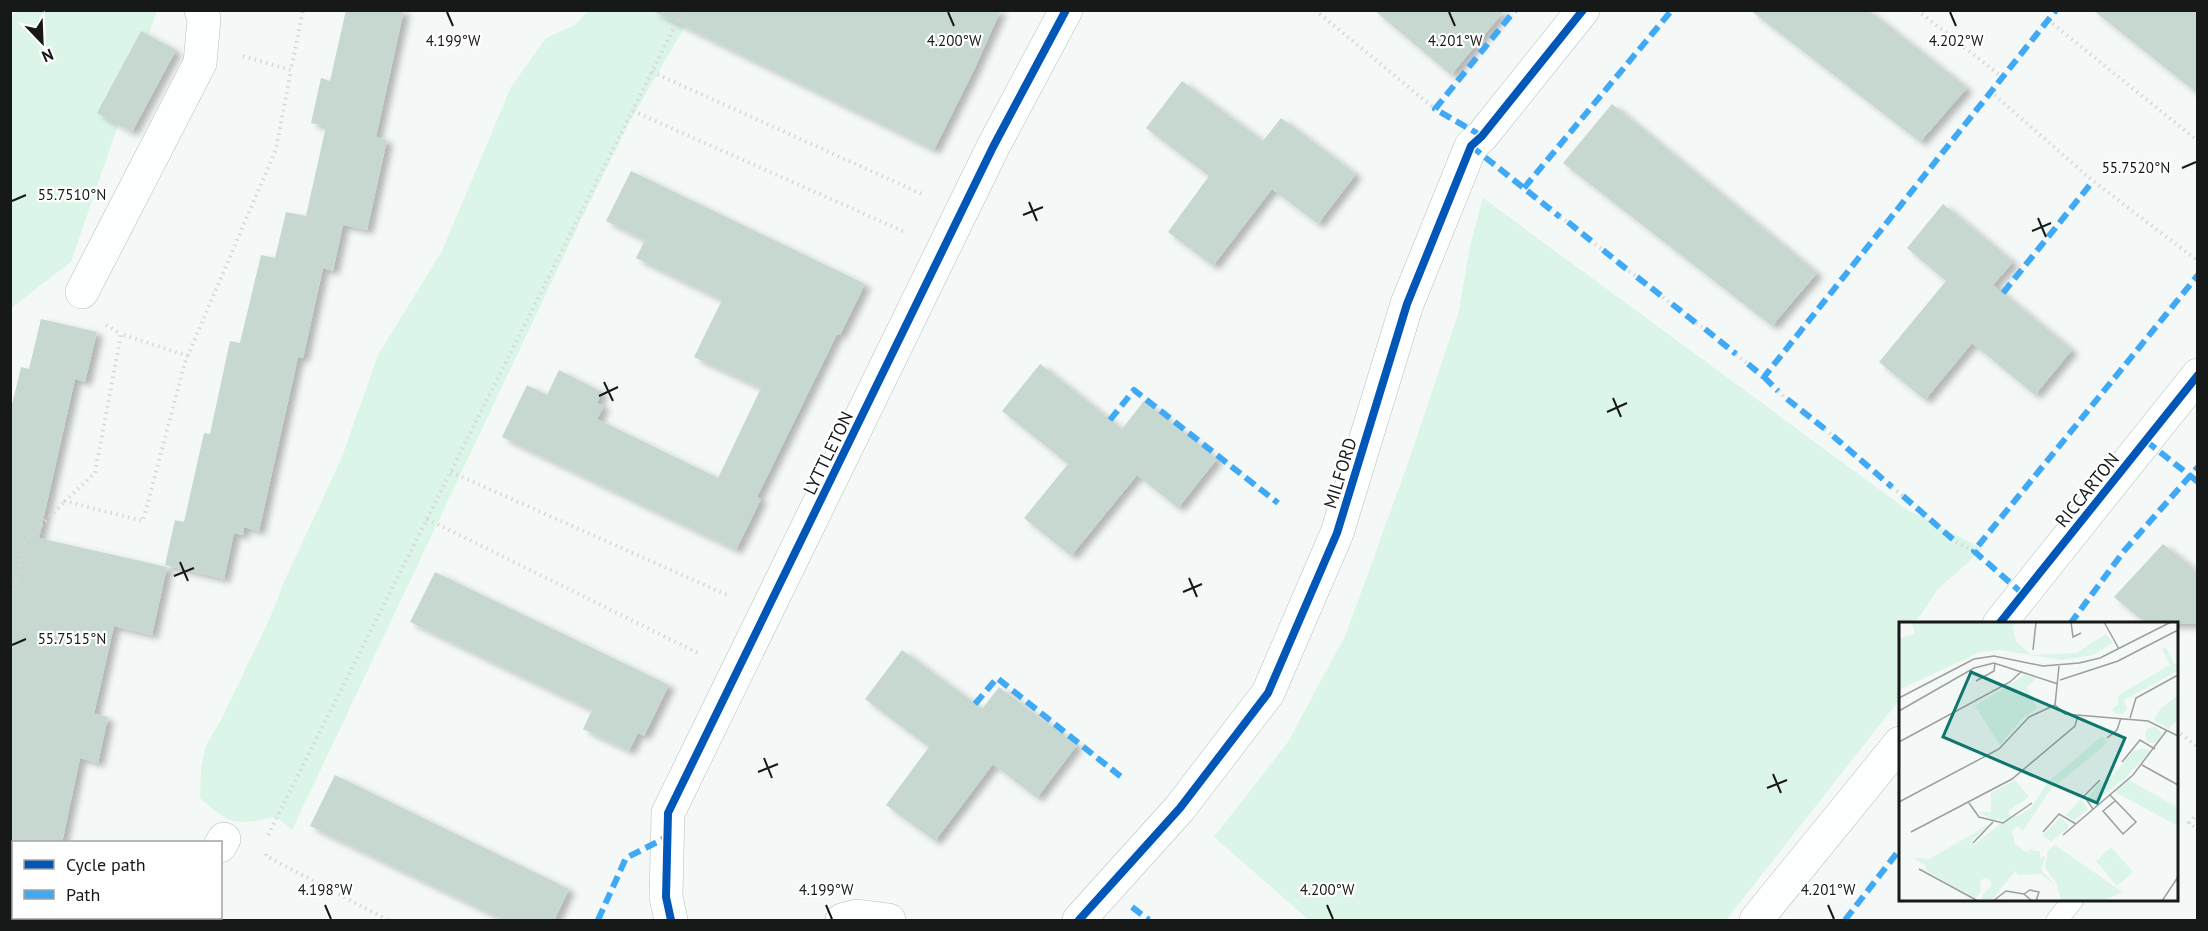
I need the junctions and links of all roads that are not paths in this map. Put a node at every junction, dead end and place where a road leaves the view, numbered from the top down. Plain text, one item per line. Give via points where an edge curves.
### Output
1 (201, 10) edge
2 (1066, 10) edge
3 (1583, 10) edge
4 (82, 292) dead end
5 (2198, 375) edge
6 (2001, 622) edge
7 (1899, 744) edge
8 (2072, 901) edge
9 (671, 921) edge
10 (842, 921) edge
11 (889, 921) edge
12 (1079, 921) edge
13 (1756, 921) edge
14 (2057, 921) edge

1 - 4 street via 204,19 200,63
2 - 9 street, LYTTLETON via 993,147 668,813 666,897
3 - 12 street, MILFORD via 1471,146 1407,304 1337,534 1269,693 1180,808
5 - 6 street, RICCARTON
7 - 13 street
8 - 14 lane
10 - 11 street via 857,916

